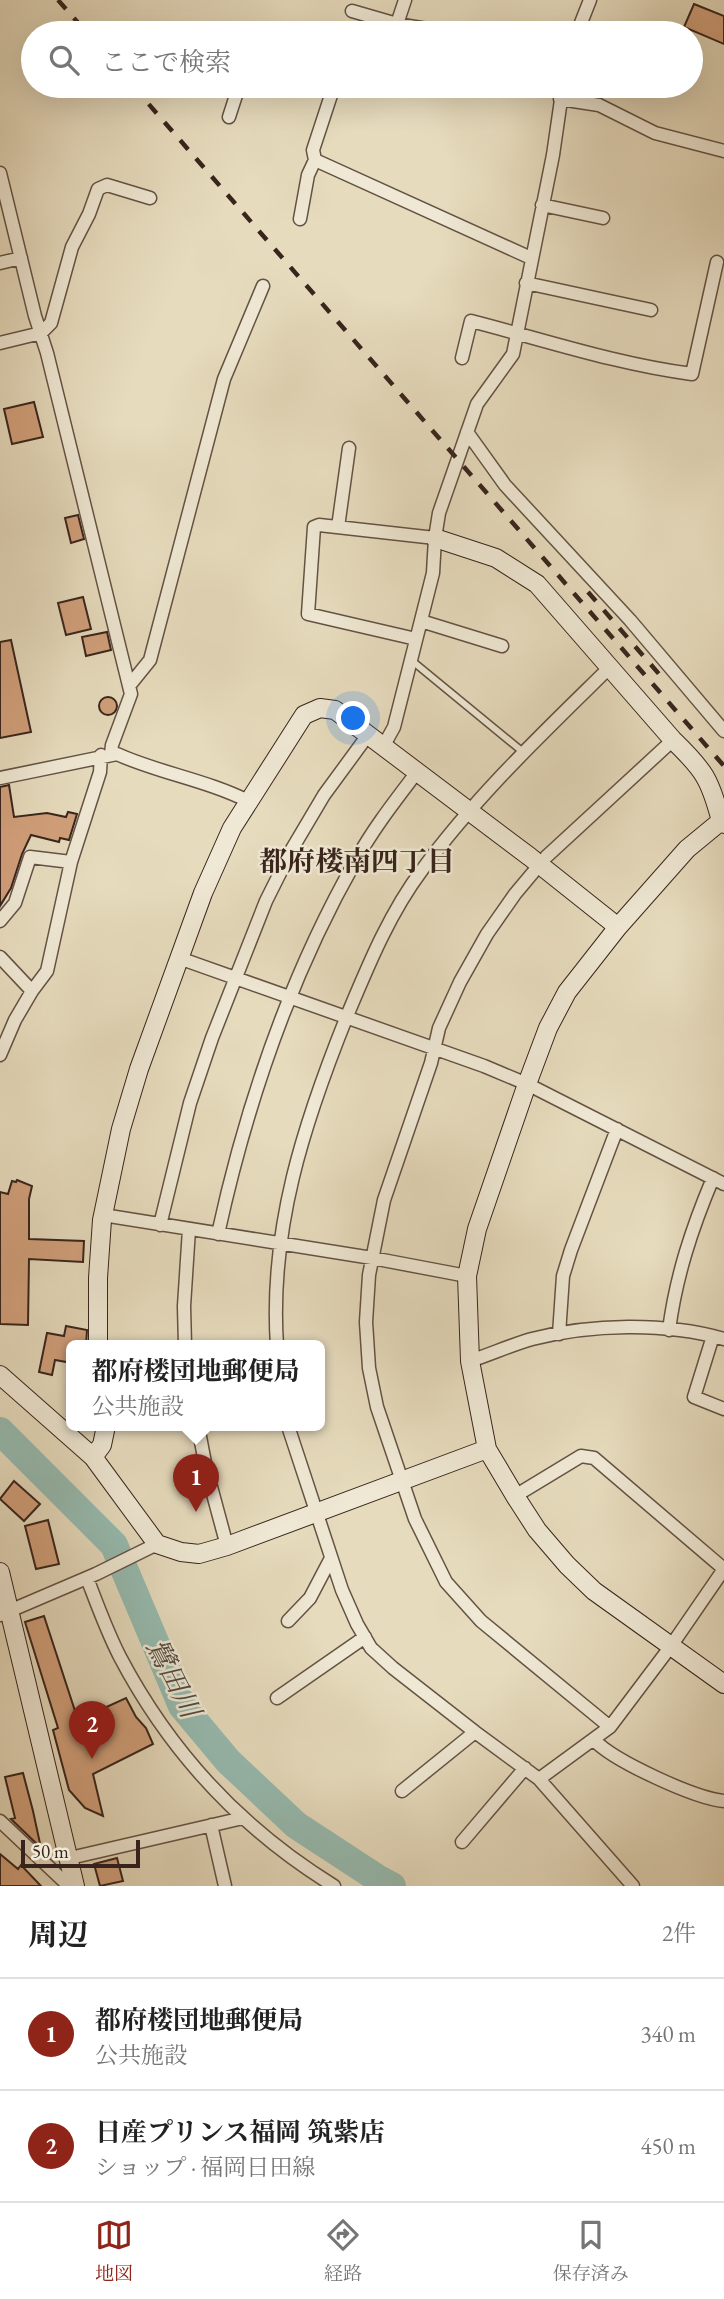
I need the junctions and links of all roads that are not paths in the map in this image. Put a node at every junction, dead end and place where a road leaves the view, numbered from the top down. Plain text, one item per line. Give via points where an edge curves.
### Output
1 (405, 0) edge
2 (590, 0) edge
3 (352, 11) dead end
4 (376, 21) edge
5 (398, 21) edge
6 (582, 21) edge
7 (235, 98) edge
8 (330, 98) edge
9 (560, 99) joint
10 (229, 117) dead end
11 (724, 151) edge
12 (315, 160) junction
13 (0, 173) edge
14 (150, 198) dead end
15 (542, 205) junction
16 (603, 218) dead end
17 (300, 219) dead end
18 (21, 258) junction
19 (531, 258) junction
20 (717, 262) dead end
21 (0, 263) edge
22 (526, 283) junction
23 (263, 286) dead end
24 (651, 310) dead end
25 (41, 333) junction
26 (517, 333) junction
27 (0, 343) edge
28 (463, 358) dead end
29 (467, 432) junction
30 (349, 448) dead end
31 (338, 527) junction
32 (435, 538) junction
33 (421, 621) junction
34 (416, 639) junction
35 (502, 646) dead end
36 (410, 660) junction
37 (610, 667) junction
38 (128, 686) junction
39 (724, 731) edge
40 (368, 735) junction
41 (673, 740) junction
42 (383, 747) junction
43 (523, 752) junction
44 (106, 755) junction
45 (417, 772) junction
46 (0, 778) edge
47 (248, 801) junction
48 (469, 812) junction
49 (722, 822) edge
50 (71, 862) junction
51 (540, 865) junction
52 (0, 921) edge
53 (618, 927) junction
54 (0, 957) edge
55 (179, 958) junction
56 (235, 978) junction
57 (32, 991) junction
58 (291, 998) junction
59 (347, 1018) junction
60 (433, 1048) junction
61 (0, 1055) edge
62 (527, 1084) junction
63 (617, 1129) junction
64 (718, 1181) edge
65 (103, 1215) junction
66 (160, 1224) junction
67 (189, 1229) junction
68 (218, 1234) junction
69 (279, 1244) junction
70 (372, 1258) junction
71 (467, 1276) junction
72 (669, 1330) junction
73 (559, 1334) junction
74 (718, 1338) edge
75 (98, 1340) edge
76 (185, 1340) edge
77 (276, 1340) edge
78 (470, 1361) junction
79 (0, 1376) edge
80 (724, 1409) edge
81 (105, 1431) edge
82 (199, 1431) edge
83 (290, 1431) edge
84 (487, 1449) junction
85 (93, 1457) junction
86 (402, 1479) junction
87 (515, 1496) junction
88 (316, 1513) junction
89 (157, 1544) junction
90 (228, 1546) junction
91 (331, 1558) junction
92 (724, 1569) edge
93 (0, 1572) edge
94 (91, 1576) junction
95 (6, 1614) edge
96 (288, 1621) dead end
97 (365, 1637) junction
98 (671, 1646) junction
99 (724, 1684) edge
100 (276, 1698) dead end
101 (610, 1727) junction
102 (475, 1732) junction
103 (594, 1740) junction
104 (525, 1768) junction
105 (540, 1779) junction
106 (402, 1791) dead end
107 (724, 1801) edge
108 (243, 1818) junction
109 (0, 1821) edge
110 (211, 1825) junction
111 (462, 1842) dead end
112 (70, 1858) junction
113 (69, 1886) edge
114 (75, 1886) edge
115 (225, 1886) edge
116 (334, 1886) edge
117 (633, 1886) edge

1 - 5 street
2 - 6 street
3 - 4 street
7 - 10 street
8 - 12 street via 313,150
9 - 11 street via 599,105 655,133
9 - 15 street
12 - 17 street
12 - 19 street
13 - 18 street
14 - 25 street via 107,185 98,189 72,247 51,323
15 - 16 street
15 - 19 street
18 - 21 street
18 - 25 street
19 - 22 street
20 - 26 street via 692,374 639,366
22 - 24 street
22 - 26 street
23 - 38 street via 225,379 150,660
25 - 27 street
25 - 38 street
26 - 28 street via 471,321
26 - 29 street via 513,354 477,404
29 - 32 street
29 - 39 street via 505,485 630,620
30 - 31 street
31 - 32 street
31 - 34 street via 314,527 308,614
32 - 33 street via 433,573
32 - 37 street via 520,571 537,584
33 - 34 street
33 - 35 street
34 - 36 street
36 - 42 street via 394,727
36 - 43 lane
37 - 41 street
37 - 43 street
38 - 44 street via 131,694
40 - 42 street
40 - 47 street via 334,710 312,710 304,715
40 - 56 street via 292,849
41 - 49 street via 696,762 711,786
41 - 51 street
42 - 45 street
43 - 48 street
44 - 46 street
44 - 47 street via 117,754 228,790
44 - 50 street
45 - 48 street
45 - 58 street via 357,858 326,915
47 - 55 street via 203,892
48 - 51 street
48 - 59 street via 420,872 388,924
49 - 53 street via 687,849
50 - 52 street via 30,857 15,902
50 - 57 street via 47,971
51 - 53 street
51 - 60 street via 487,934 460,982
53 - 62 street via 567,992
54 - 57 street
55 - 56 street
55 - 65 street via 124,1117
56 - 58 street
56 - 66 street via 190,1103
57 - 61 street
58 - 59 street
58 - 68 street via 250,1110
59 - 60 street
59 - 69 street via 309,1113
60 - 62 street
60 - 70 street via 384,1200
62 - 63 street
62 - 71 street via 477,1229
63 - 64 street
63 - 73 street via 563,1276
64 - 72 street via 682,1260
65 - 66 street
65 - 75 street
66 - 67 street
67 - 68 street
67 - 76 street
68 - 69 street
69 - 70 street
69 - 77 street
70 - 71 street
70 - 86 street via 366,1322 369,1368
71 - 78 street
72 - 73 street
72 - 74 street
73 - 78 street
74 - 80 street via 694,1397
78 - 84 street
79 - 85 street
81 - 85 street
82 - 90 street
83 - 88 street
84 - 86 street
84 - 87 street
85 - 89 street
86 - 88 street
86 - 101 street via 424,1541 464,1606
87 - 92 street via 581,1456 594,1458
87 - 98 street via 537,1530 594,1591
88 - 90 street
88 - 91 street
89 - 90 street via 199,1554
89 - 94 street
91 - 96 street via 310,1598
91 - 97 street
92 - 98 street
93 - 95 street
94 - 95 street
94 - 108 street via 119,1655 147,1704 185,1757
95 - 112 street
97 - 100 street
97 - 102 street via 393,1668
98 - 99 street
98 - 101 street
101 - 103 street
102 - 104 street
102 - 106 street
103 - 105 street
103 - 107 street via 646,1773
104 - 105 street
104 - 111 street
105 - 117 street
108 - 110 street
108 - 116 street
109 - 113 street
110 - 112 street
110 - 115 street
112 - 114 street

